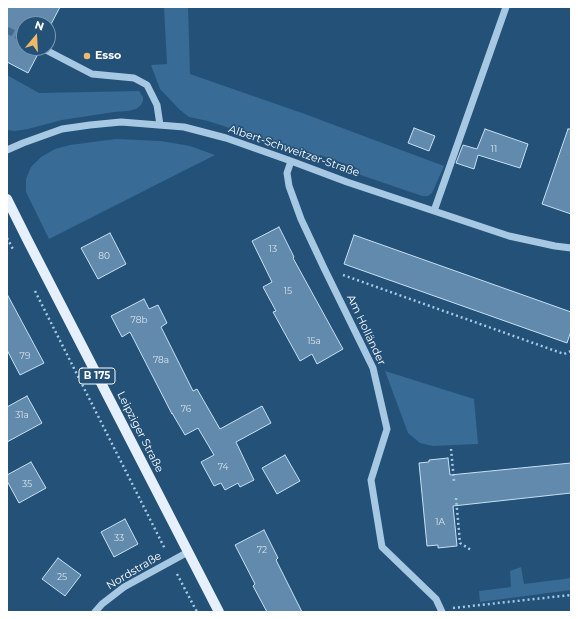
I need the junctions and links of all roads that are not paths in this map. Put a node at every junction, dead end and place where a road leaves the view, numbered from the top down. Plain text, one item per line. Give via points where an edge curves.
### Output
1 (506, 7) edge
2 (56, 55) edge
3 (160, 125) junction
4 (7, 150) edge
5 (291, 160) junction
6 (7, 198) edge
7 (434, 211) junction
8 (571, 248) edge
9 (188, 552) junction
10 (441, 611) edge
11 (95, 612) edge
12 (219, 612) edge

1 - 7 street
2 - 3 street via 92,74 134,78 147,85 157,105
3 - 4 street, Albert-Schweitzer-Straße via 121,122 62,129
3 - 5 street, Albert-Schweitzer-Straße via 184,127 219,136
5 - 7 street, Albert-Schweitzer-Straße
5 - 10 street, Am Holländer via 287,173 288,186 324,268 373,368 387,429 371,480 382,547 436,600
6 - 9 main road, Leipziger Straße / B 175
7 - 8 street, Albert-Schweitzer-Straße via 509,236
9 - 11 street, Nordstraße via 124,588
9 - 12 main road, Leipziger Straße / B 175

